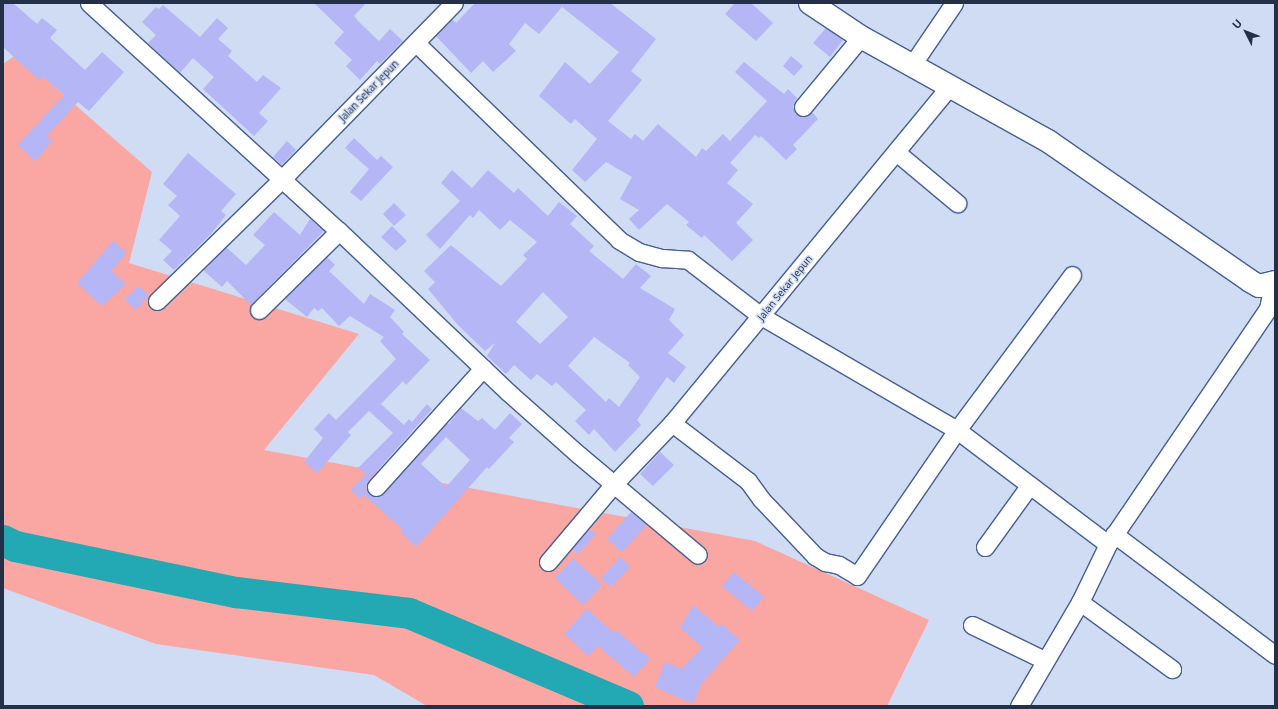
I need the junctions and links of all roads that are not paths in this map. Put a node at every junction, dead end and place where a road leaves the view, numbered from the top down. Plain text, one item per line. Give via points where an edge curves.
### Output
1 (89, 3) edge
2 (454, 3) edge
3 (810, 3) edge
4 (954, 3) edge
5 (861, 37) junction
6 (416, 43) junction
7 (912, 65) junction
8 (950, 86) junction
9 (803, 107) dead end
10 (896, 152) junction
11 (282, 179) junction
12 (957, 203) dead end
13 (339, 230) junction
14 (1072, 275) dead end
15 (1274, 283) edge
16 (157, 301) dead end
17 (259, 310) dead end
18 (1272, 312) edge
19 (761, 316) junction
20 (483, 368) junction
21 (672, 424) junction
22 (957, 430) junction
23 (614, 484) junction
24 (1029, 486) junction
25 (376, 487) dead end
26 (1111, 539) junction
27 (985, 547) dead end
28 (698, 555) dead end
29 (548, 562) dead end
30 (1080, 602) junction
31 (972, 625) dead end
32 (1275, 655) edge
33 (1044, 660) junction
34 (1172, 669) dead end
35 (1019, 706) edge

1 - 11 street
2 - 6 street, Jalan Sekar Jepun
3 - 5 main road
4 - 7 street
5 - 7 main road
5 - 9 street
6 - 11 street, Jalan Sekar Jepun
6 - 19 street via 619,240 639,252 662,258 688,260
7 - 8 main road
8 - 10 street, Jalan Sekar Jepun
8 - 15 main road via 1048,141 1250,281 1259,286
10 - 12 street
10 - 19 street, Jalan Sekar Jepun
11 - 13 street
11 - 16 street, Jalan Sekar Jepun
13 - 17 street
13 - 20 street
14 - 22 street
15 - 18 street
18 - 26 street
19 - 21 street, Jalan Sekar Jepun
19 - 22 street
20 - 23 street
20 - 25 street
21 - 22 street via 748,481 761,499 815,556 843,567 854,576 862,572
21 - 23 street, Jalan Sekar Jepun
22 - 24 street
23 - 28 street
23 - 29 street, Jalan Sekar Jepun
24 - 26 street
24 - 27 street
26 - 30 street
26 - 32 street
30 - 33 street
30 - 34 street
31 - 33 street
33 - 35 street

